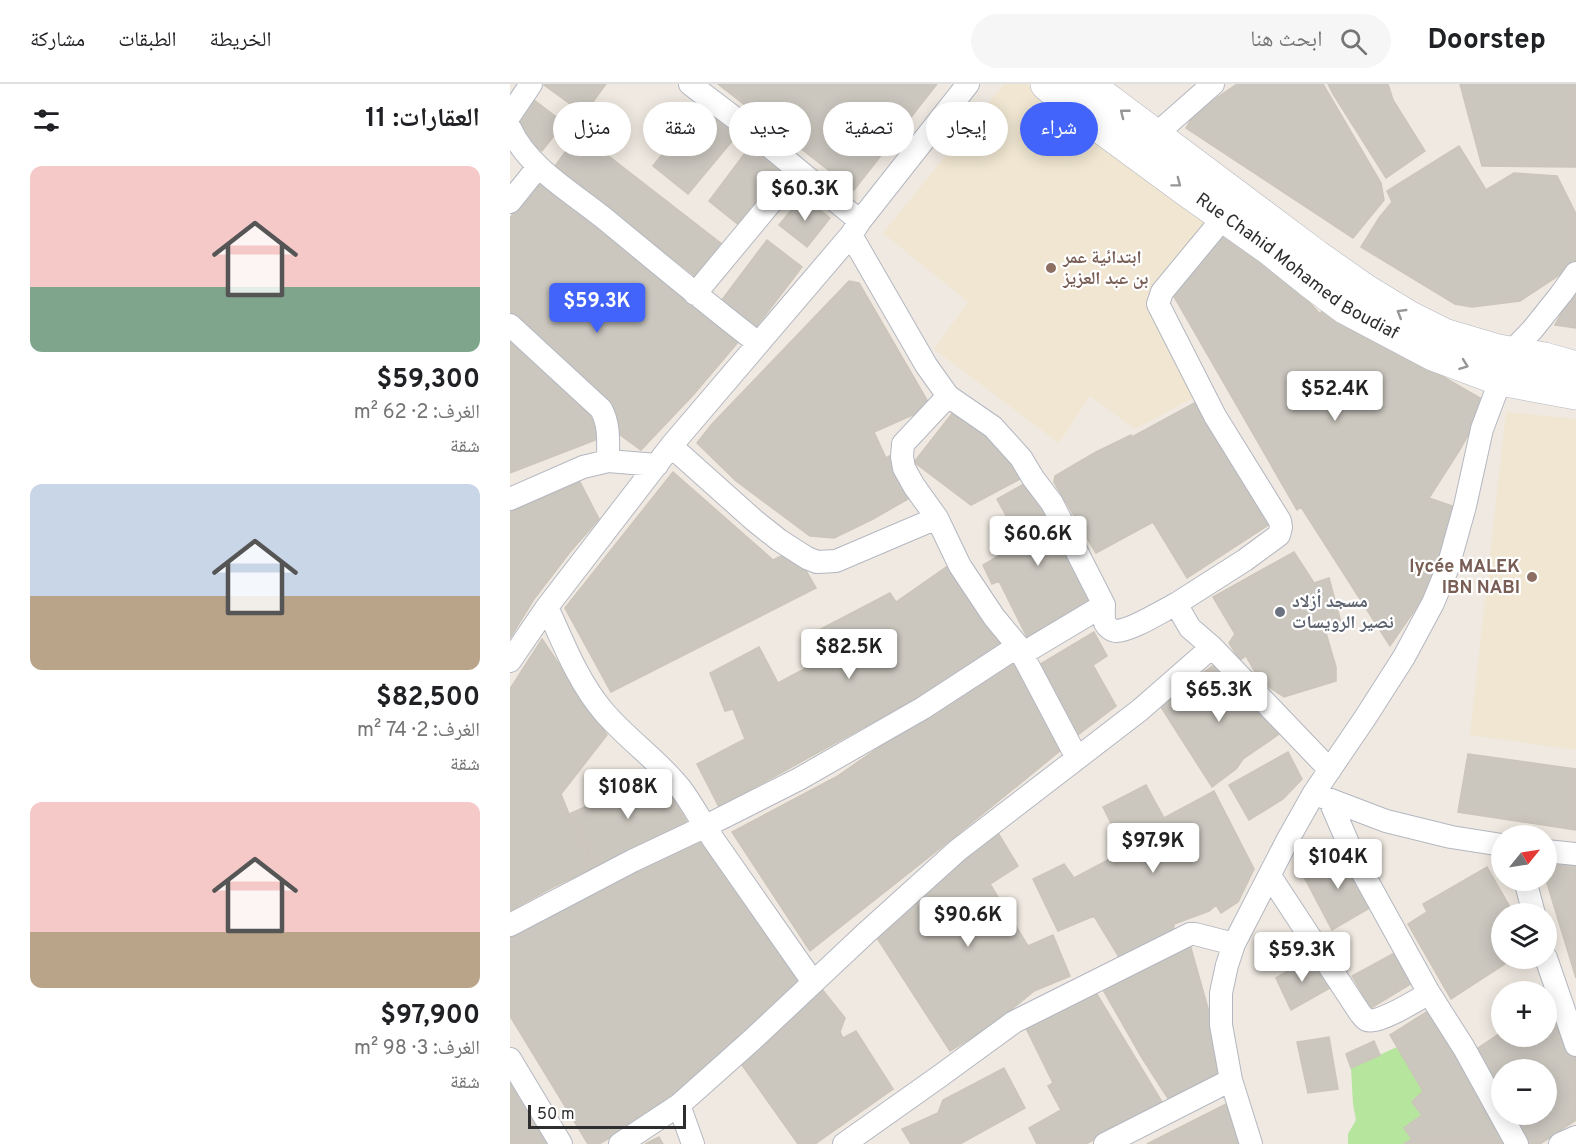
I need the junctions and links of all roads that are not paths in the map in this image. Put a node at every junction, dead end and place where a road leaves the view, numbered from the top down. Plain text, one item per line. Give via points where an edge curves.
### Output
1 (531, 84) edge
2 (690, 84) edge
3 (968, 84) edge
4 (1047, 84) edge
5 (1086, 84) edge
6 (1213, 84) edge
7 (510, 115) edge
8 (510, 128) edge
9 (1147, 145) junction
10 (538, 167) junction
11 (798, 170) junction
12 (510, 202) edge
13 (1224, 216) junction
14 (855, 228) junction
15 (1576, 273) edge
16 (695, 294) junction
17 (510, 325) edge
18 (758, 344) junction
19 (1505, 366) junction
20 (1576, 368) edge
21 (1576, 393) edge
22 (948, 396) junction
23 (671, 446) junction
24 (608, 461) junction
25 (657, 465) junction
26 (510, 499) edge
27 (937, 519) junction
28 (1176, 604) junction
29 (1104, 605) junction
30 (547, 607) junction
31 (1212, 647) junction
32 (1020, 650) junction
33 (510, 661) edge
34 (1077, 758) junction
35 (1330, 770) junction
36 (1322, 797) junction
37 (704, 827) junction
38 (1491, 843) edge
39 (1557, 852) edge
40 (1576, 854) edge
41 (1270, 876) junction
42 (510, 925) edge
43 (1234, 944) junction
44 (1550, 969) edge
45 (813, 982) junction
46 (1430, 993) junction
47 (1576, 1045) edge
48 (510, 1059) edge
49 (1231, 1080) junction
50 (679, 1105) junction
51 (1576, 1137) edge
52 (561, 1144) edge
53 (620, 1144) edge
54 (693, 1144) edge
55 (844, 1144) edge
56 (1105, 1144) edge
57 (1251, 1144) edge
58 (1517, 1144) edge
59 (1560, 1144) edge

1 - 7 street
2 - 11 street
3 - 14 street
4 - 9 main road, Rue Chahid Mohamed Boudiaf via 1085,115
9 -> 5 main road, Rue Chahid Mohamed Boudiaf
6 - 9 street
8 - 10 street
9 -> 13 main road, Rue Chahid Mohamed Boudiaf
19 -> 9 main road, Rue Chahid Mohamed Boudiaf via 1498,351 1443,335 1373,296 1234,194
10 - 12 street
10 - 16 street
11 - 14 street
11 - 16 street
13 -> 19 main road, Rue Chahid Mohamed Boudiaf via 1346,308 1433,354
13 - 28 street via 1162,292 1158,304 1215,416 1281,527 1279,535 1245,560
14 - 18 street
14 - 22 street via 921,357
15 - 19 street
16 - 18 street
17 - 24 street via 601,409 608,430
18 - 23 street
19 - 20 main road, Rue Chahid Mohamed Boudiaf
19 - 21 main road, Rue Chahid Mohamed Boudiaf
19 - 35 street via 1482,429 1448,567 1433,603 1404,657
22 - 27 street via 903,444 904,468
22 - 29 street via 993,428 1022,458 1052,503
23 - 25 street
23 - 27 street via 755,521 817,562 836,561
24 - 25 street
24 - 26 street via 583,467
25 - 30 street
27 - 32 street via 960,566
28 - 29 street via 1137,625 1114,631 1104,622
28 - 31 street via 1190,628
29 - 32 street
30 - 33 street
30 - 37 street via 573,662 603,711 665,770
31 - 34 street
31 - 35 street
32 - 34 street
32 - 37 street via 799,779
34 - 45 street via 958,850
35 - 36 street
36 - 38 street via 1386,821
36 - 41 street via 1287,841
36 - 46 street
37 - 42 street
37 - 45 street
39 - 40 street
41 - 43 street
41 - 46 street via 1367,1020 1385,1017
43 - 49 street via 1221,993 1221,1025
43 - 55 street via 1190,934 1064,996 1014,1022
44 - 47 street
45 - 50 street
46 - 58 street
48 - 52 street
49 - 56 street
49 - 57 street
50 - 53 street
50 - 54 street
51 - 59 street

